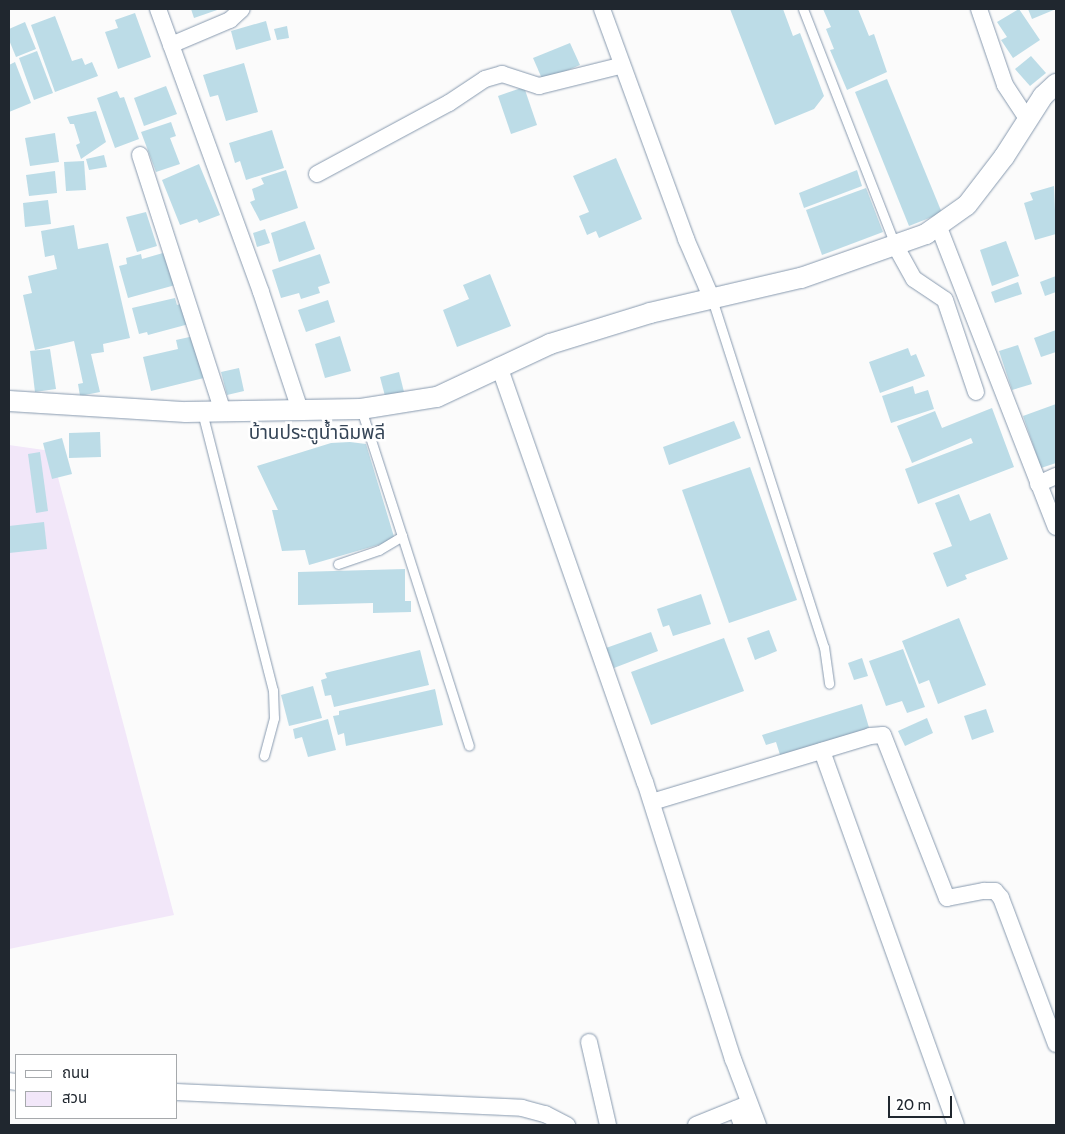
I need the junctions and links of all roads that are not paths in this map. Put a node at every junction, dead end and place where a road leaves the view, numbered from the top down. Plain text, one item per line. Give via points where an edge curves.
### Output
1 (158, 9) edge
2 (242, 9) edge
3 (602, 9) edge
4 (803, 9) edge
5 (979, 9) edge
6 (171, 45) junction
7 (620, 66) junction
8 (1056, 84) edge
9 (1028, 120) junction
10 (140, 155) dead end
11 (317, 174) dead end
12 (938, 225) junction
13 (895, 244) junction
14 (712, 299) junction
15 (499, 366) junction
16 (976, 392) dead end
17 (9, 402) edge
18 (360, 409) junction
19 (300, 410) junction
20 (202, 412) junction
21 (223, 412) junction
22 (1056, 476) edge
23 (1038, 484) junction
24 (1056, 527) edge
25 (402, 536) junction
26 (338, 564) dead end
27 (829, 684) dead end
28 (469, 746) dead end
29 (822, 751) junction
30 (264, 756) dead end
31 (652, 802) junction
32 (1050, 1008) edge
33 (590, 1042) dead end
34 (1056, 1044) edge
35 (178, 1092) edge
36 (742, 1107) junction
37 (567, 1125) edge
38 (608, 1125) edge
39 (696, 1125) edge
40 (742, 1125) edge
41 (758, 1125) edge
42 (956, 1125) edge

1 - 6 street
2 - 6 street via 230,20
3 - 7 street
4 - 13 lane
5 - 9 street via 1005,85
6 - 19 street via 261,292
7 - 11 street via 539,86 502,74 485,79 449,103
7 - 14 street
8 - 9 street via 1043,96
9 - 12 street via 967,205
10 - 21 street
12 - 13 street via 926,234
12 - 23 street
13 - 14 street via 801,278
13 - 16 street via 914,279 945,300
14 - 15 street via 650,313 550,344
14 - 27 lane via 824,647
15 - 18 street via 437,397
15 - 31 street
17 - 20 street
18 - 19 street
18 - 25 lane
19 - 21 street
20 - 21 street
20 - 30 lane via 273,690 274,718
22 - 23 street
23 - 24 street
25 - 26 lane via 379,550
25 - 28 lane
29 - 31 street
29 - 32 street via 883,735 947,898 995,891
29 - 42 street
31 - 36 street
32 - 34 street
33 - 38 street
35 - 37 street via 522,1108 545,1114
36 - 39 street
36 - 40 street
36 - 41 street

